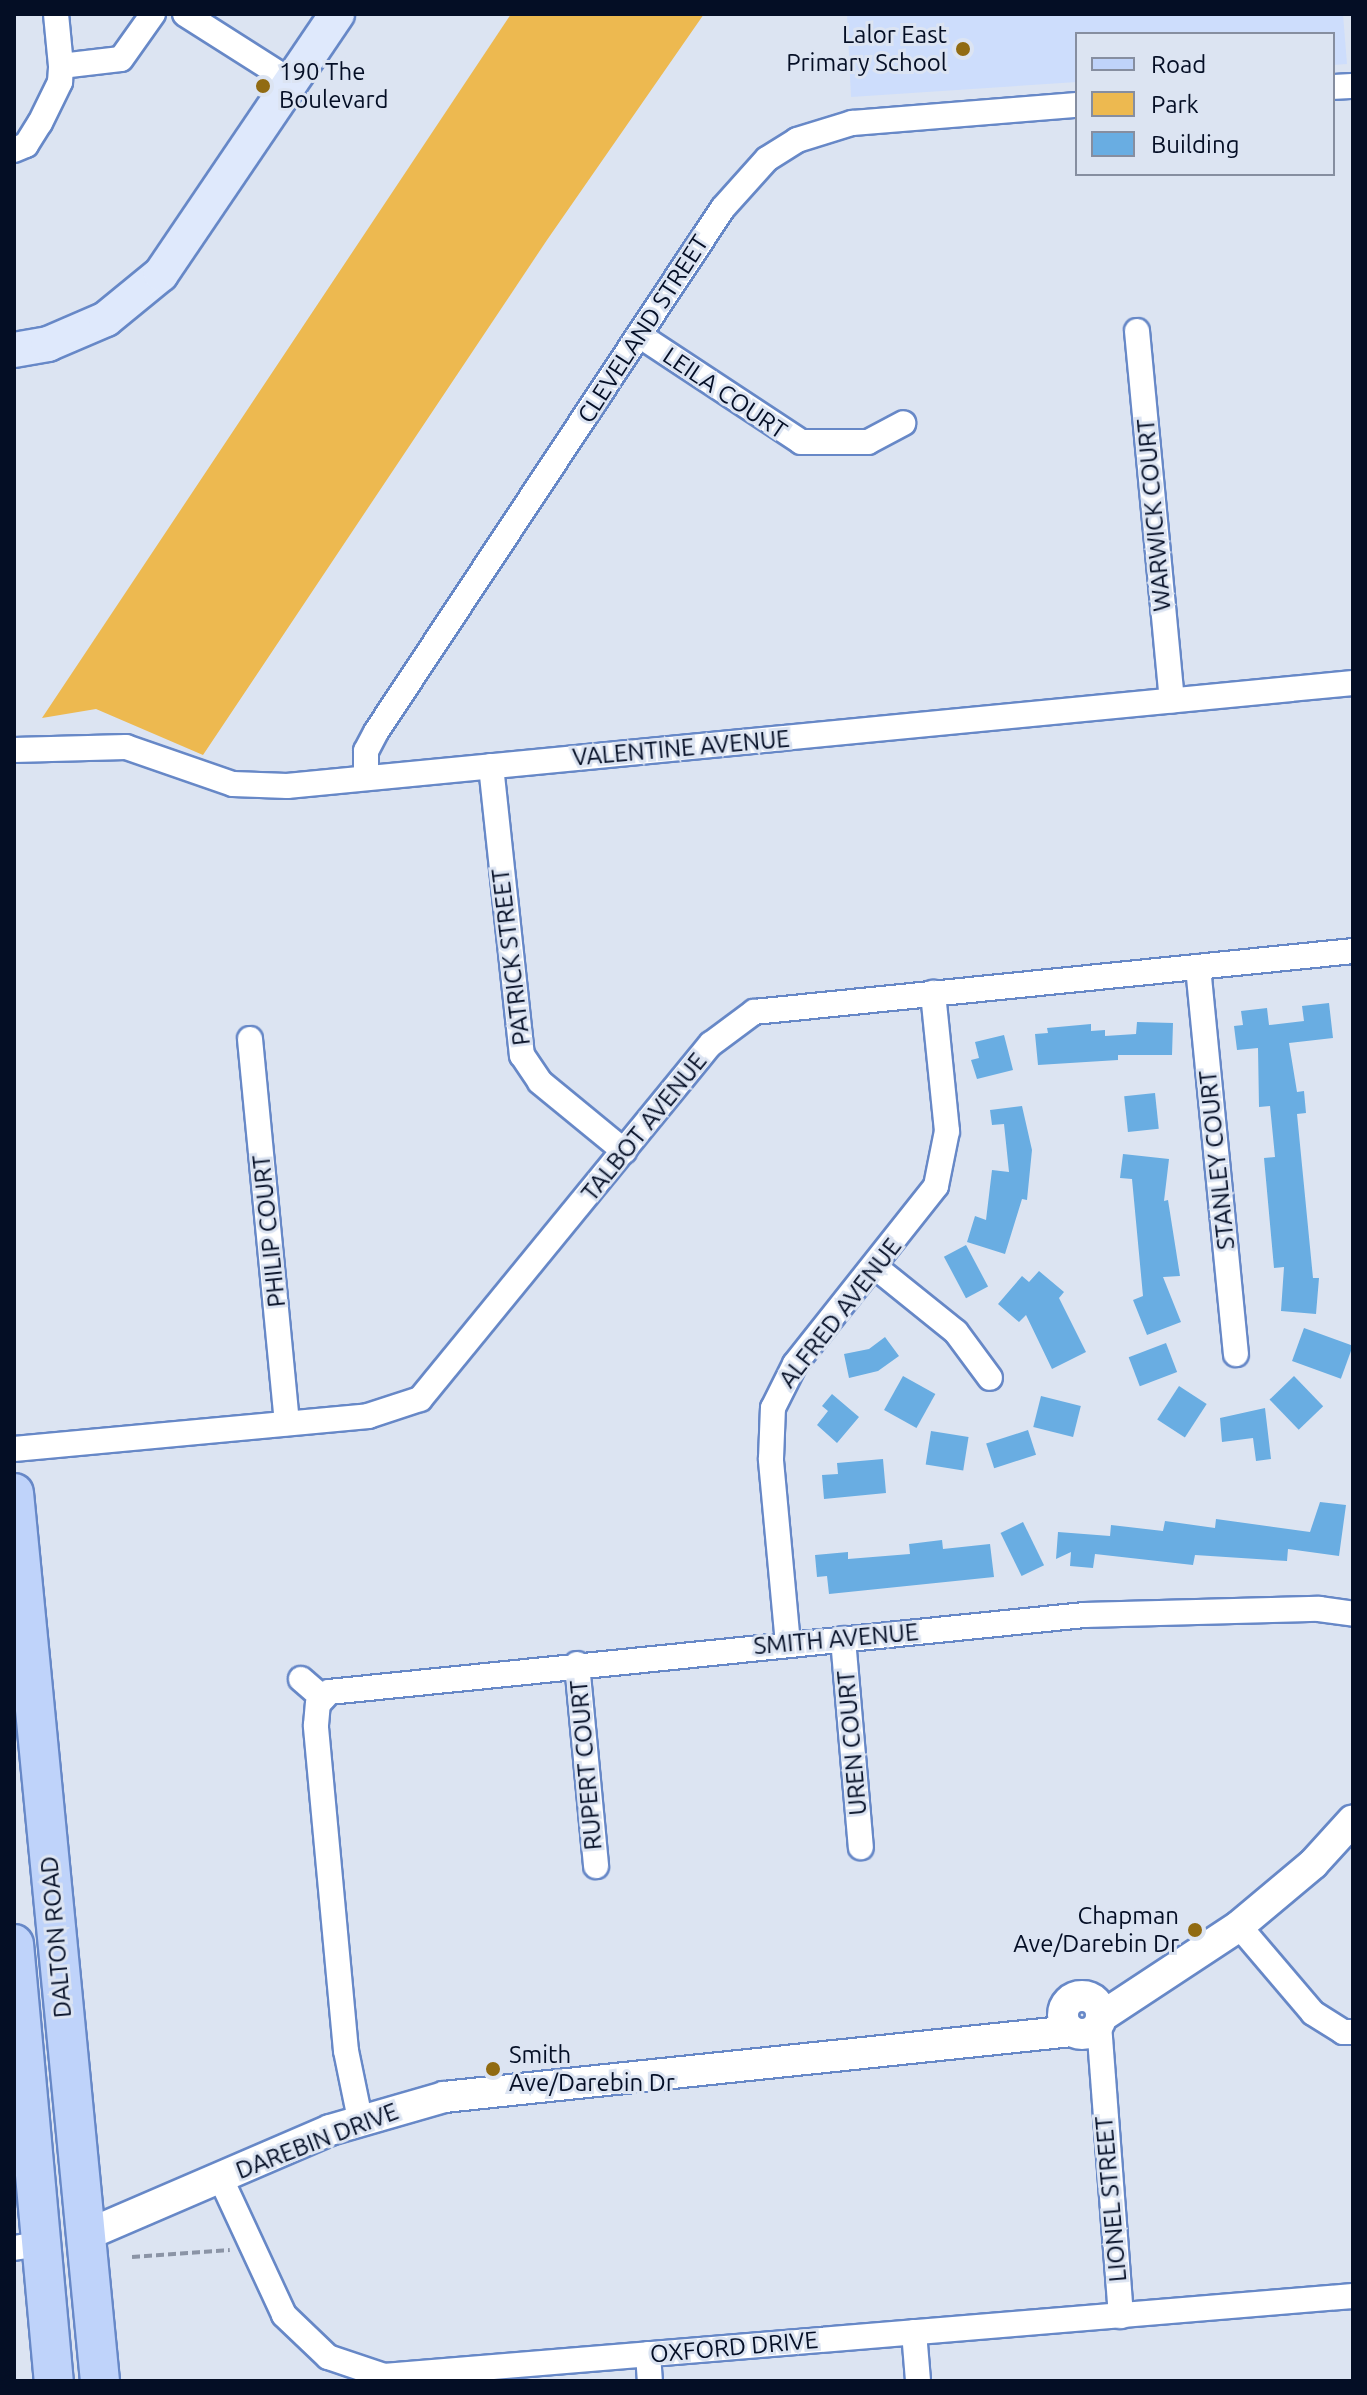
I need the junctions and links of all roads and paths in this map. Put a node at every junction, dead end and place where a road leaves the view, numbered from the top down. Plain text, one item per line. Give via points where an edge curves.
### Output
1 (56, 14) edge
2 (153, 14) edge
3 (185, 14) edge
4 (337, 14) edge
5 (61, 66) junction
6 (292, 82) junction
7 (1075, 105) edge
8 (14, 150) edge
9 (1137, 331) dead end
10 (639, 335) junction
11 (17, 352) edge
12 (903, 423) dead end
13 (1353, 683) edge
14 (1172, 700) junction
15 (14, 750) edge
16 (491, 766) junction
17 (366, 777) junction
18 (1353, 951) edge
19 (1198, 967) junction
20 (933, 993) junction
21 (250, 1039) dead end
22 (624, 1151) junction
23 (874, 1266) junction
24 (1236, 1354) dead end
25 (990, 1378) dead end
26 (287, 1423) junction
27 (14, 1449) edge
28 (14, 1493) edge
29 (19, 1612) edge
30 (1353, 1614) edge
31 (843, 1639) junction
32 (788, 1644) junction
33 (577, 1664) junction
34 (301, 1679) dead end
35 (323, 1698) junction
36 (1353, 1820) edge
37 (861, 1847) dead end
38 (596, 1866) dead end
39 (1239, 1926) junction
40 (14, 1944) edge
41 (1084, 2019) junction
42 (1353, 2032) edge
43 (360, 2119) junction
44 (221, 2179) junction
45 (84, 2236) junction
46 (27, 2246) edge
47 (230, 2250) dead end
48 (132, 2257) dead end
49 (1353, 2296) edge
50 (1121, 2316) junction
51 (914, 2332) junction
52 (648, 2354) junction
53 (384, 2378) edge
54 (54, 2381) edge
55 (100, 2381) edge
56 (650, 2381) edge
57 (918, 2381) edge

1 - 5 street
2 - 5 street via 121,59
3 - 6 street
4 - 6 main road
5 - 8 street via 60,82 40,123 26,145
6 - 11 main road via 179,252 143,293 78,333
7 - 10 street, CLEVELAND STREET via 852,123 797,140 746,180
9 - 14 street, WARWICK COURT
10 - 12 street, LEILA COURT via 801,442 868,442
10 - 17 street, CLEVELAND STREET via 376,732 366,751
13 - 14 street, VALENTINE AVENUE
14 - 16 street, VALENTINE AVENUE
15 - 17 street, VALENTINE AVENUE via 126,747 201,776 255,787
16 - 17 street, VALENTINE AVENUE
16 - 22 street, PATRICK STREET via 522,1055 540,1082
18 - 19 street, TALBOT AVENUE
19 - 20 street, TALBOT AVENUE
19 - 24 street, STANLEY COURT
20 - 22 street, TALBOT AVENUE via 775,1007 742,1017 711,1044
20 - 23 street, ALFRED AVENUE via 946,1157 926,1204
21 - 26 street, PHILIP COURT
22 - 26 street, TALBOT AVENUE via 420,1399 389,1413
23 - 25 street via 956,1332
23 - 32 street, ALFRED AVENUE via 795,1364 773,1408 771,1459
26 - 27 street, TALBOT AVENUE
28 - 29 main road, DALTON ROAD
29 - 45 main road, DALTON ROAD
30 - 31 street, SMITH AVENUE via 1319,1609 1084,1615
31 - 32 street, SMITH AVENUE
31 - 37 street, UREN COURT
32 - 33 street, SMITH AVENUE
33 - 35 street, SMITH AVENUE via 352,1686
33 - 38 street, RUPERT COURT
34 - 35 street
35 - 43 street via 316,1725 346,2051
36 - 39 street, DAREBIN DRIVE via 1313,1864
39 - 41 street, DAREBIN DRIVE
39 - 42 street via 1313,2013 1343,2032
40 - 46 main road, DALTON ROAD
41 - 43 street, DAREBIN DRIVE via 991,2037 492,2090
41 - 50 street, LIONEL STREET via 1101,2082
43 - 44 street, DAREBIN DRIVE
44 - 45 street, DAREBIN DRIVE
44 - 53 street, OXFORD DRIVE via 284,2315 328,2357
45 - 46 main road
45 - 55 main road, DALTON ROAD
46 - 54 main road, DALTON ROAD
47 - 48 path
49 - 50 street, OXFORD DRIVE
50 - 51 street, OXFORD DRIVE
51 - 52 street, OXFORD DRIVE
51 - 57 street
52 - 53 street, OXFORD DRIVE
52 - 56 street

